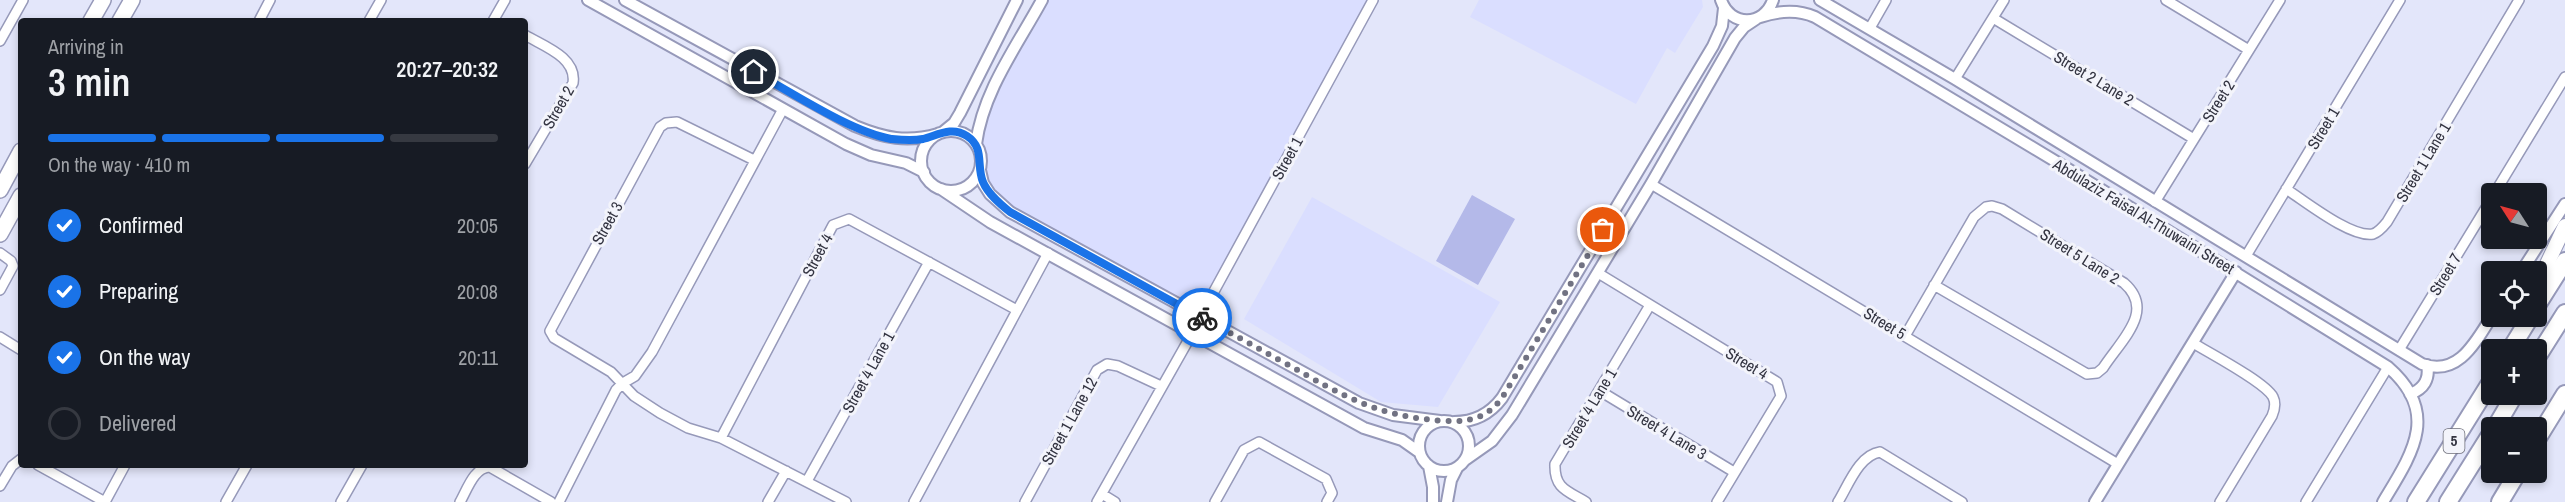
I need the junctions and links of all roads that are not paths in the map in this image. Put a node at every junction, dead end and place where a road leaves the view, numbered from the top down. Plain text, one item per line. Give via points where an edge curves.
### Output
1 (23, 0) edge
2 (103, 0) edge
3 (132, 0) edge
4 (270, 0) edge
5 (381, 0) edge
6 (505, 0) edge
7 (588, 0) edge
8 (625, 0) edge
9 (1017, 0) edge
10 (1042, 0) edge
11 (1373, 0) edge
12 (1773, 0) edge
13 (1820, 0) edge
14 (1886, 0) edge
15 (2004, 0) edge
16 (2166, 0) edge
17 (2280, 0) edge
18 (2400, 0) edge
19 (2519, 0) edge
20 (1723, 4) edge
21 (93, 18) edge
22 (122, 18) edge
23 (261, 18) edge
24 (371, 18) edge
25 (498, 18) edge
26 (1758, 18) junction
27 (1993, 18) junction
28 (1870, 28) junction
29 (528, 37) edge
30 (0, 41) edge
31 (2249, 50) junction
32 (732, 59) junction
33 (754, 72) junction
34 (724, 75) junction
35 (2565, 77) edge
36 (1955, 79) junction
37 (1690, 84) junction
38 (746, 87) junction
39 (1705, 93) junction
40 (783, 109) junction
41 (2041, 131) junction
42 (940, 133) junction
43 (2194, 139) junction
44 (976, 144) junction
45 (2064, 145) junction
46 (2031, 147) junction
47 (18, 157) edge
48 (528, 159) edge
49 (754, 160) junction
50 (2055, 161) junction
51 (980, 170) junction
52 (924, 172) junction
53 (2501, 183) edge
54 (1651, 184) junction
55 (941, 189) junction
56 (2286, 189) junction
57 (0, 190) edge
58 (18, 201) edge
59 (2156, 202) junction
60 (2565, 204) edge
61 (2481, 216) edge
62 (2565, 226) edge
63 (0, 234) edge
64 (1048, 252) junction
65 (0, 253) edge
66 (2246, 256) junction
67 (2528, 261) edge
68 (2565, 261) edge
69 (929, 262) junction
70 (2547, 264) edge
71 (2236, 272) junction
72 (1598, 273) junction
73 (1934, 285) junction
74 (2547, 289) edge
75 (0, 290) edge
76 (1650, 305) junction
77 (1017, 310) junction
78 (2565, 313) edge
79 (1200, 317) junction
80 (2485, 327) edge
81 (2363, 328) junction
82 (1193, 332) junction
83 (1905, 336) junction
84 (0, 337) edge
85 (2547, 342) edge
86 (2193, 343) junction
87 (2353, 344) junction
88 (18, 348) edge
89 (2399, 350) junction
90 (2427, 365) junction
91 (2388, 367) junction
92 (623, 383) junction
93 (1161, 386) junction
94 (1600, 391) junction
95 (2410, 394) junction
96 (2565, 394) edge
97 (2481, 398) edge
98 (1440, 421) junction
99 (1454, 422) junction
100 (2547, 423) edge
101 (721, 438) junction
102 (2481, 450) edge
103 (1419, 452) junction
104 (1465, 460) junction
105 (18, 461) edge
106 (2118, 464) junction
107 (1429, 466) junction
108 (43, 468) edge
109 (123, 468) edge
110 (245, 468) edge
111 (360, 468) edge
112 (483, 468) edge
113 (492, 468) edge
114 (1456, 468) junction
115 (786, 471) junction
116 (1734, 472) junction
117 (807, 481) junction
118 (2511, 483) edge
119 (0, 486) edge
120 (1100, 498) edge
121 (105, 502) edge
122 (226, 502) edge
123 (341, 502) edge
124 (460, 502) edge
125 (550, 502) edge
126 (559, 502) edge
127 (768, 502) edge
128 (846, 502) edge
129 (914, 502) edge
130 (1025, 502) edge
131 (1115, 502) edge
132 (1215, 502) edge
133 (1327, 502) edge
134 (1432, 502) edge
135 (1447, 502) edge
136 (1586, 502) edge
137 (1717, 502) edge
138 (1838, 502) edge
139 (1962, 502) edge
140 (2095, 502) edge
141 (2220, 502) edge
142 (2306, 502) edge
143 (2383, 502) edge
144 (2416, 502) edge
145 (2448, 502) edge
146 (2500, 502) edge

1 - 30 street
2 - 21 highway
3 - 22 highway
4 - 23 street
5 - 24 street
6 - 25 street
7 - 34 street
8 - 32 street
9 - 42 street via 960,113
10 - 44 street via 989,95
11 - 79 street, Street 1
12 - 26 street
13 - 28 street, Abdulaziz Faisal Al-Thuwaini Street
14 - 28 street
15 - 27 street
16 - 31 street
17 - 31 street, Street 2
18 - 56 street, Street 1
19 - 56 street, Street 1 Lane 1 via 2379,231 2352,231
20 - 26 street via 1737,19
20 - 37 street via 1717,40
26 - 39 street via 1738,34
26 - 46 street, Abdulaziz Faisal Al-Thuwaini Street via 1787,12 1808,14
27 - 36 street
27 - 43 street, Street 2 Lane 2
28 - 36 street, Abdulaziz Faisal Al-Thuwaini Street
29 - 48 street, Street 2 via 564,58 574,75
31 - 43 street, Street 2
32 - 33 street
32 - 34 street via 731,69
33 - 38 street via 746,77
33 - 42 street via 874,134 908,141
34 - 38 street
35 - 53 street
36 - 41 street, Abdulaziz Faisal Al-Thuwaini Street
37 - 39 street
37 - 99 street via 1502,398 1478,418
38 - 40 street
39 - 54 street
40 - 49 street
40 - 52 street via 846,144
41 - 45 street, Abdulaziz Faisal Al-Thuwaini Street
41 - 46 street via 2042,143
42 - 44 street via 964,134
42 - 52 street via 923,153
43 - 59 street, Street 2
44 - 51 street
45 - 50 street via 2054,152
45 - 59 street, Abdulaziz Faisal Al-Thuwaini Street
46 - 50 street, Abdulaziz Faisal Al-Thuwaini Street
47 - 57 highway
49 - 92 street via 652,352 635,376
49 - 92 street, Street 3 via 677,122 660,128 550,331 554,338 612,372
50 - 71 street, Abdulaziz Faisal Al-Thuwaini Street
51 - 55 street via 967,186 952,191
51 - 79 street via 990,194 1010,212
52 - 55 street
54 - 72 street
54 - 83 street, Street 5
55 - 64 street via 990,222
56 - 66 street, Street 1
58 - 63 highway
59 - 66 street, Abdulaziz Faisal Al-Thuwaini Street
60 - 67 street
61 - 89 street, Street 7
62 - 70 main road
64 - 77 street
64 - 82 street
65 - 75 street via 13,266
66 - 81 street, Abdulaziz Faisal Al-Thuwaini Street
68 - 74 highway
69 - 77 street, Street 4
69 - 101 street, Street 4 via 849,219 833,225
69 - 117 street, Street 4 Lane 1
71 - 86 street
71 - 87 street, Abdulaziz Faisal Al-Thuwaini Street
72 - 76 street, Street 4
72 - 104 street via 1506,424 1492,441
73 - 73 street, Street 5 Lane 2 via 1974,217 1992,206 2124,283 2136,295 2139,309 2103,368 2087,374
73 - 83 street, Street 5 Lane 2
76 - 94 street, Street 4 Lane 1
76 - 116 street, Street 4 via 1777,382 1781,396
77 - 129 street
78 - 85 highway
79 - 98 street via 1368,407 1408,418
80 - 90 street via 2461,359 2447,366
81 - 87 street
81 - 89 street, Abdulaziz Faisal Al-Thuwaini Street
82 - 93 street
82 - 103 street via 1364,428 1402,440
83 - 106 street, Street 5
84 - 88 street
86 - 106 street
86 - 141 street via 2260,384 2274,404 2272,416
87 - 91 street, Abdulaziz Faisal Al-Thuwaini Street
89 - 90 street, Abdulaziz Faisal Al-Thuwaini Street
90 - 95 street via 2425,383
91 - 95 street, Abdulaziz Faisal Al-Thuwaini Street
91 - 142 street
92 - 101 street via 634,396 660,413 688,428
92 - 126 street
93 - 120 street
93 - 130 street, Street 1 Lane 12 via 1118,366 1107,364 1097,370
94 - 116 street, Street 4 Lane 3
94 - 136 street, Street 4 Lane 1 via 1555,464 1560,486
95 - 143 street, Abdulaziz Faisal Al-Thuwaini Street via 2418,414 2417,437
96 - 100 highway
97 - 144 highway, 5
98 - 99 street
98 - 103 street via 1423,432
99 - 104 street via 1468,439
101 - 115 street
102 - 145 highway, 5
103 - 107 street
104 - 114 street
105 - 119 street
106 - 140 street
107 - 114 street via 1445,471
107 - 134 street
108 - 121 street
109 - 121 street
110 - 122 street
111 - 123 street
112 - 124 street
113 - 125 street
114 - 135 street
115 - 117 street
115 - 127 street
116 - 137 street, Street 4
117 - 128 street
118 - 146 highway
120 - 131 street
132 - 133 street via 1244,450 1259,442 1326,479 1332,493
138 - 139 street via 1863,460 1880,452

